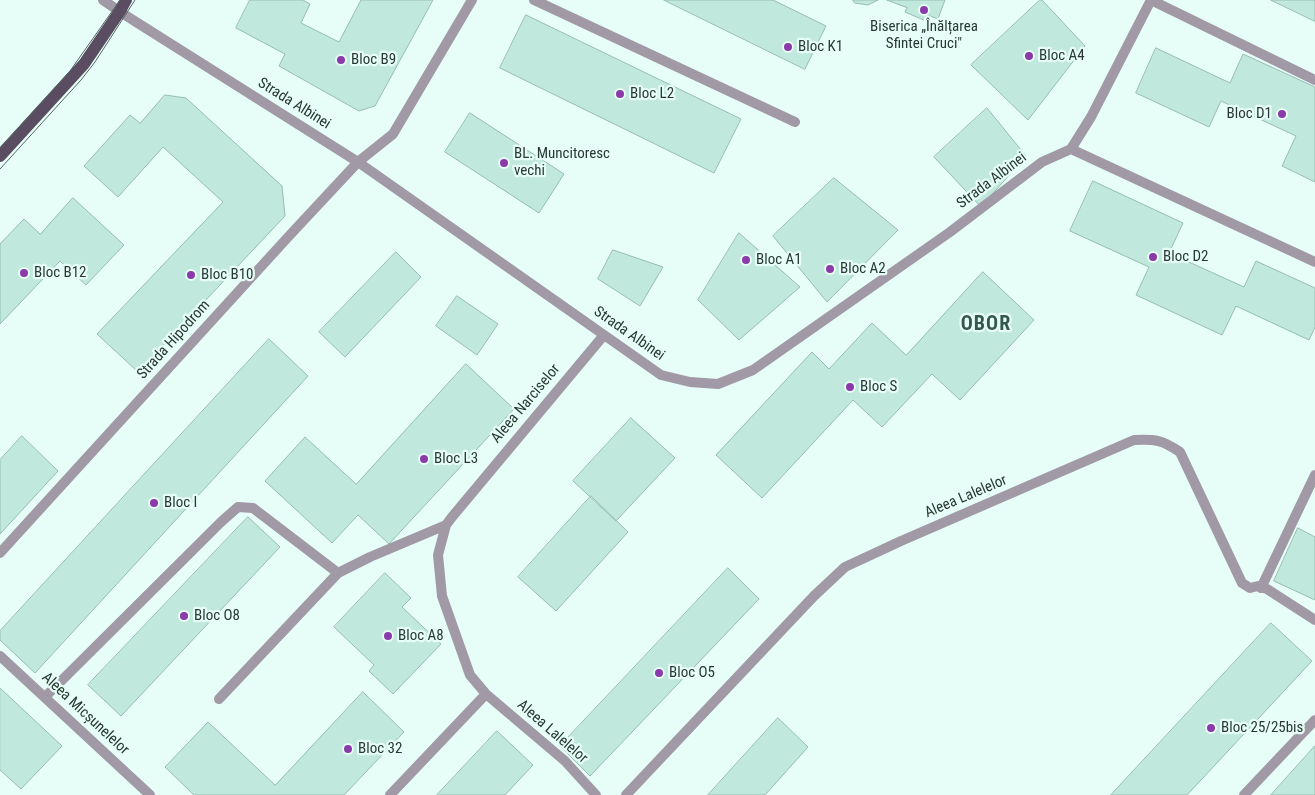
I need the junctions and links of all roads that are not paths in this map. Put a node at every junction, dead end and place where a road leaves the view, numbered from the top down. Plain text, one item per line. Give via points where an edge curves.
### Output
1 (103, 0) edge
2 (472, 0) edge
3 (534, 0) edge
4 (1151, 0) edge
5 (123, 6) edge
6 (1315, 80) edge
7 (795, 122) dead end
8 (1071, 149) junction
9 (0, 156) edge
10 (358, 162) junction
11 (1315, 262) edge
12 (604, 335) junction
13 (1315, 475) edge
14 (446, 525) junction
15 (0, 553) edge
16 (338, 573) junction
17 (1261, 588) junction
18 (1315, 620) edge
19 (0, 656) edge
20 (486, 694) junction
21 (45, 698) junction
22 (219, 699) dead end
23 (1315, 720) edge
24 (150, 795) edge
25 (390, 795) edge
26 (596, 795) edge
27 (626, 795) edge
28 (1244, 795) edge

1 - 5 street, Strada Albinei
2 - 10 street, Strada Hipodrom via 393,134
3 - 7 street
4 - 6 street
4 - 8 street
5 - 9 main road via 84,64
5 - 10 street, Strada Albinei
8 - 11 street
8 - 12 street, Strada Albinei via 1042,162 950,232 753,370 718,384 661,375
10 - 12 street, Strada Albinei
10 - 15 street, Strada Hipodrom
12 - 14 street, Aleea Narciselor
13 - 17 street
14 - 16 street
14 - 20 street, Aleea Narciselor via 438,555 442,596 470,675
16 - 21 street via 254,508 238,507
16 - 22 street
17 - 18 street, Aleea Lalelelor
17 - 27 street, Aleea Lalelelor via 1250,588 1242,583 1180,452 1167,443 1134,440 846,567 814,596
19 - 21 street, Aleea Micșunelelor
20 - 25 street
20 - 26 street, Aleea Lalelelor via 565,760
21 - 24 street, Aleea Micșunelelor
23 - 28 street

